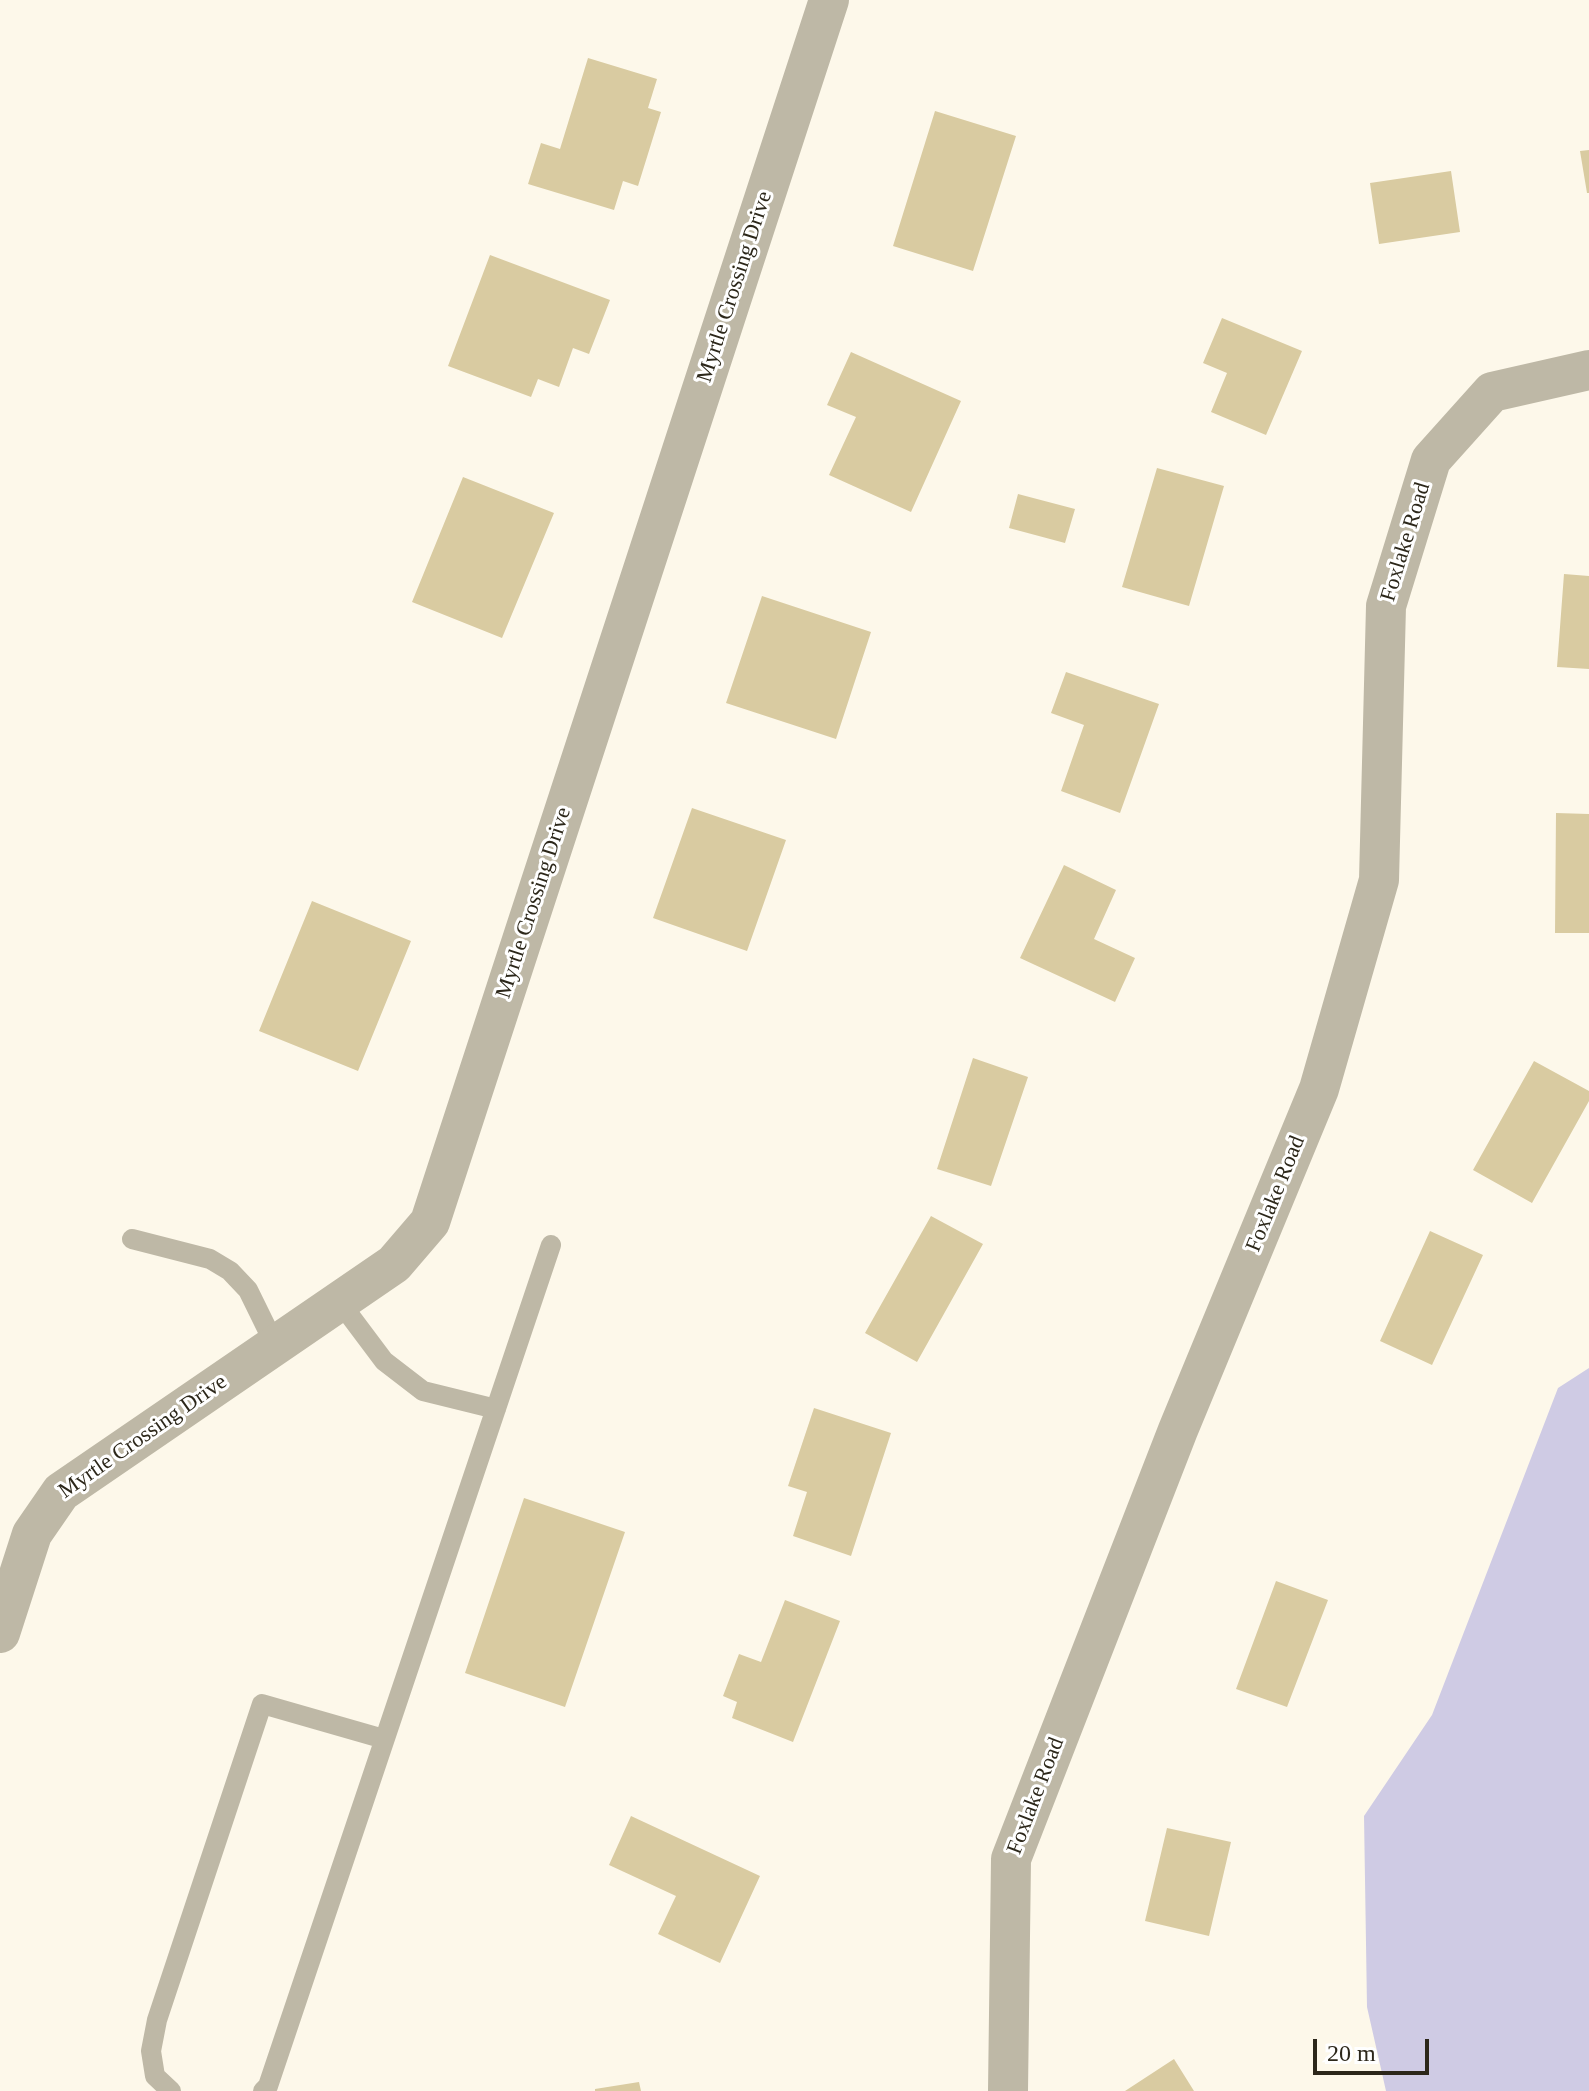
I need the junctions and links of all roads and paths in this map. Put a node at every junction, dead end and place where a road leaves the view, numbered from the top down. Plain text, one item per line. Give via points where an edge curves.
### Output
1 (829, 0) edge
2 (1589, 370) edge
3 (132, 1239) dead end
4 (551, 1245) dead end
5 (339, 1301) junction
6 (275, 1345) junction
7 (496, 1409) junction
8 (0, 1633) edge
9 (384, 1739) junction
10 (171, 2091) edge
11 (263, 2091) edge
12 (1008, 2091) edge

1 - 5 street, Myrtle Crossing Drive via 430,1222 394,1264
2 - 12 street, Foxlake Road via 1492,392 1431,460 1386,606 1379,880 1319,1089 1178,1430 1011,1859
3 - 6 lane via 210,1259 230,1271 248,1290
4 - 7 lane
5 - 6 street, Myrtle Crossing Drive
5 - 7 lane via 384,1361 423,1391
6 - 8 street, Myrtle Crossing Drive via 61,1492 32,1534
7 - 9 lane
9 - 10 lane via 262,1704 157,2020 151,2051 155,2076
9 - 11 lane

